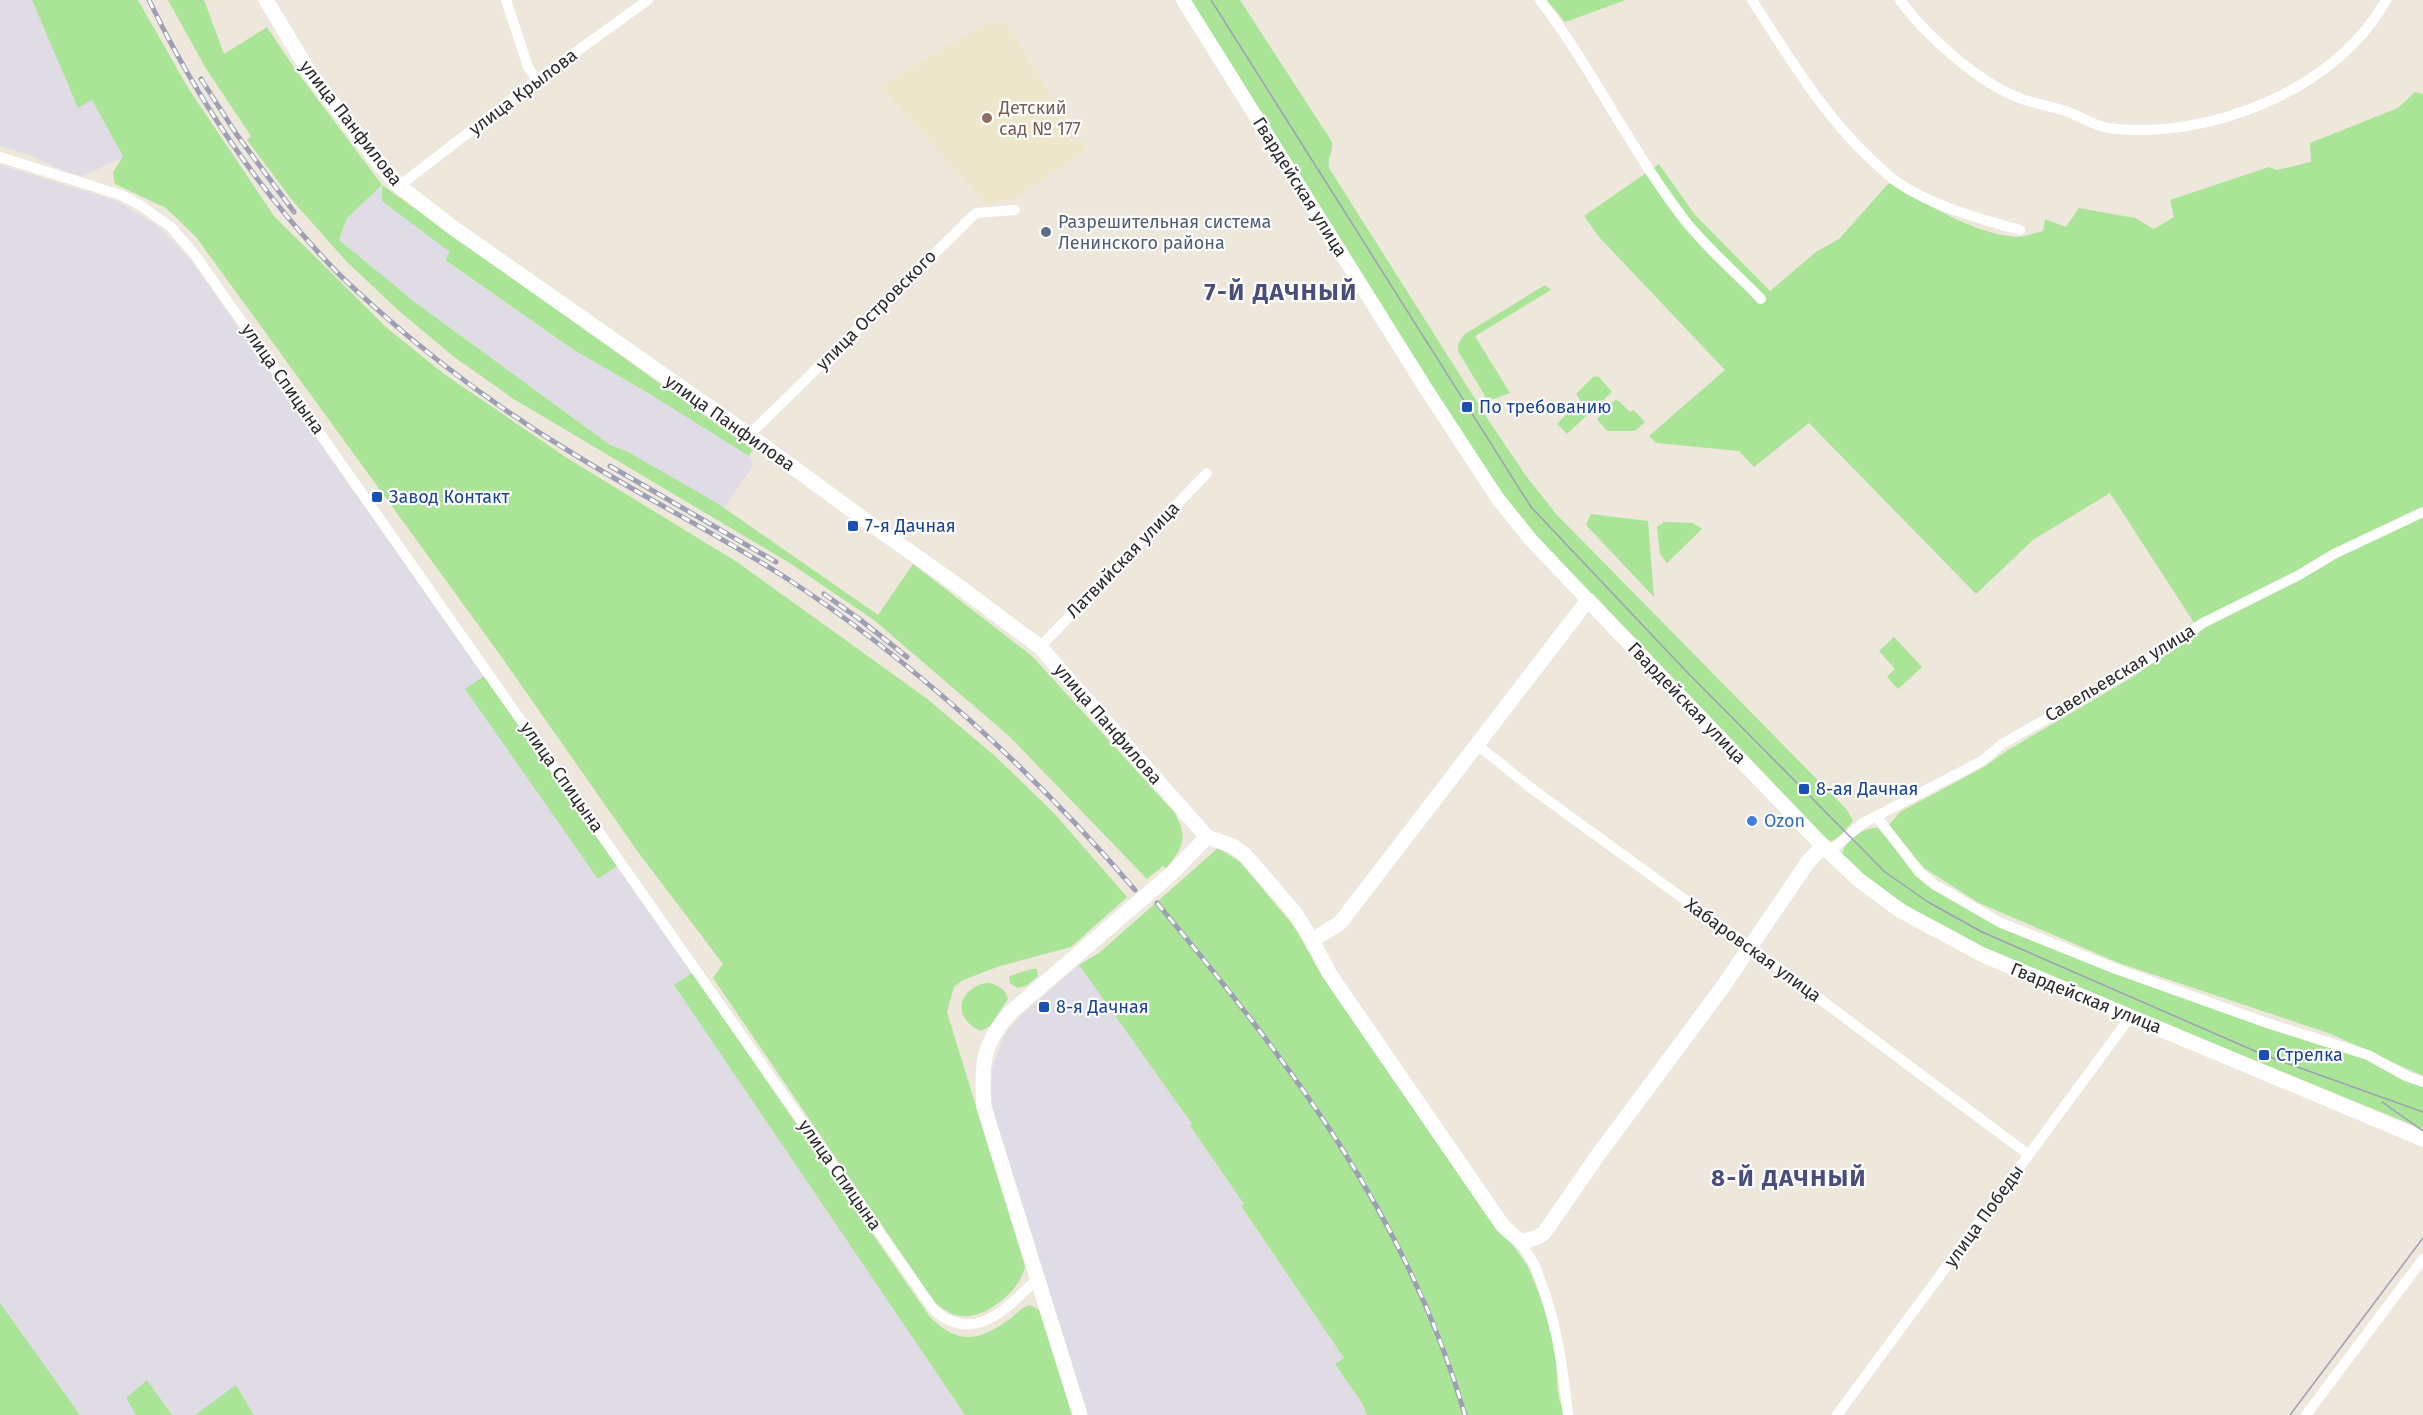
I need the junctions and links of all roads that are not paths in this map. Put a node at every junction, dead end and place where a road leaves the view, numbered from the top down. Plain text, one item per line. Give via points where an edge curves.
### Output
1 (266, 0) edge
2 (506, 0) edge
3 (648, 0) edge
4 (1183, 0) edge
5 (1540, 0) edge
6 (1752, 0) edge
7 (1900, 0) edge
8 (2386, 0) edge
9 (537, 80) junction
10 (0, 157) edge
11 (399, 186) junction
12 (1015, 210) dead end
13 (2020, 230) dead end
14 (1761, 299) dead end
15 (749, 435) junction
16 (1207, 473) dead end
17 (2423, 512) edge
18 (1588, 600) junction
19 (1040, 647) junction
20 (1476, 744) junction
21 (1877, 817) junction
22 (1207, 837) junction
23 (1826, 849) junction
24 (1312, 940) junction
25 (1750, 947) junction
26 (2131, 1016) junction
27 (2423, 1082) edge
28 (2423, 1139) edge
29 (2029, 1155) junction
30 (1521, 1242) junction
31 (2423, 1259) edge
32 (1037, 1280) junction
33 (1080, 1415) edge
34 (1568, 1415) edge
35 (1837, 1415) edge
36 (2306, 1415) edge

1 - 11 main road, улица Панфилова via 305,65
2 - 9 street via 528,67
3 - 9 street, улица Крылова
4 - 18 street, Гвардейская улица via 1498,499
5 - 14 street via 1688,224
6 - 13 street via 1832,116 1896,182 1955,210
7 - 8 street via 1948,51 1987,80 2021,98 2105,127 2128,130 2166,128 2225,117 2293,89 2335,61 2377,16
9 - 11 street, улица Крылова
10 - 32 street, улица Спицына via 83,184 100,184 171,227 195,255 934,1310 947,1322 979,1323 998,1315
11 - 15 main road, улица Панфилова
12 - 15 street, улица Островского via 976,213
15 - 19 main road, улица Панфилова
16 - 19 street, Латвийская улица
17 - 21 street, Савельевская улица via 2203,623 2134,669 2002,744 1982,761
18 - 20 main road
18 - 23 main road, Гвардейская улица
19 - 22 main road, улица Панфилова
20 - 24 main road via 1340,923
20 - 25 street, Хабаровская улица
21 - 23 street, Савельевская улица
21 - 27 street via 1919,872 2000,922 2116,969 2368,1055
22 - 24 main road via 1245,855
22 - 32 main road via 1171,874 1007,1016 990,1039 984,1061 984,1107
23 - 25 main road via 1808,862
23 - 26 main road, Гвардейская улица via 1859,880 1911,916 1983,955
24 - 30 main road via 1329,973 1464,1171 1503,1226
25 - 29 street, Хабаровская улица
25 - 30 main road via 1544,1233
26 - 28 main road, Гвардейская улица
26 - 29 street, улица Победы
29 - 35 street, улица Победы
30 - 34 street via 1549,1305 1562,1353
31 - 36 street
32 - 33 main road

